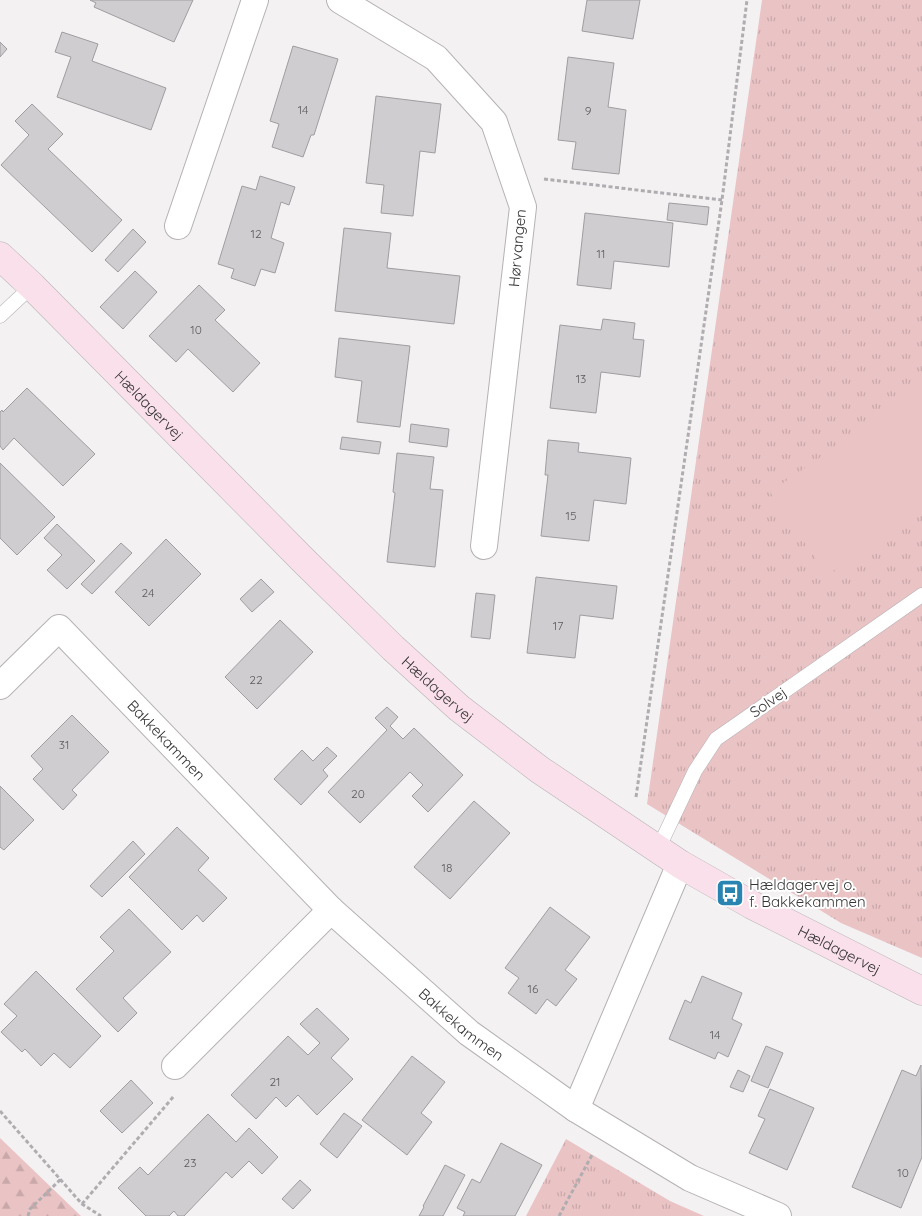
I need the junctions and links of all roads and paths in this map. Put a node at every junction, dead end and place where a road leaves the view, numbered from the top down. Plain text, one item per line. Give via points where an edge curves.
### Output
1 (255, 0) edge
2 (341, 0) edge
3 (747, 0) edge
4 (512, 175) junction
5 (722, 200) junction
6 (178, 226) dead end
7 (0, 256) edge
8 (32, 286) junction
9 (0, 316) edge
10 (484, 546) dead end
11 (922, 595) edge
12 (0, 686) edge
13 (631, 831) junction
14 (658, 849) junction
15 (680, 864) junction
16 (332, 910) junction
17 (922, 991) edge
18 (175, 1066) joint
19 (576, 1109) junction
20 (0, 1111) edge
21 (607, 1128) junction
22 (61, 1179) junction
23 (82, 1204) junction
24 (28, 1216) edge
25 (101, 1216) edge
26 (560, 1216) edge
27 (778, 1216) edge

1 - 6 street
2 - 4 street, Hørvangen via 436,58 494,122
3 - 5 path
4 - 5 path
4 - 10 street, Hørvangen via 523,207
5 - 13 path
7 - 8 street, Hældagervej
8 - 9 lane
8 - 13 street, Hældagervej via 393,648 459,708 540,770
11 - 14 lane, Solvej via 716,739 695,770
12 - 16 street, Bakkekammen via 59,628
13 - 14 street, Hældagervej
14 - 15 street, Hældagervej
15 - 17 street, Hældagervej via 752,905
15 - 19 street
16 - 18 street
16 - 19 street, Bakkekammen via 469,1033
18 - 23 path via 175,1094
19 - 21 street, Bakkekammen
20 - 22 path
21 - 26 path
21 - 27 street, Bakkekammen via 690,1178
22 - 23 path
22 - 24 path via 30,1209
23 - 25 path

